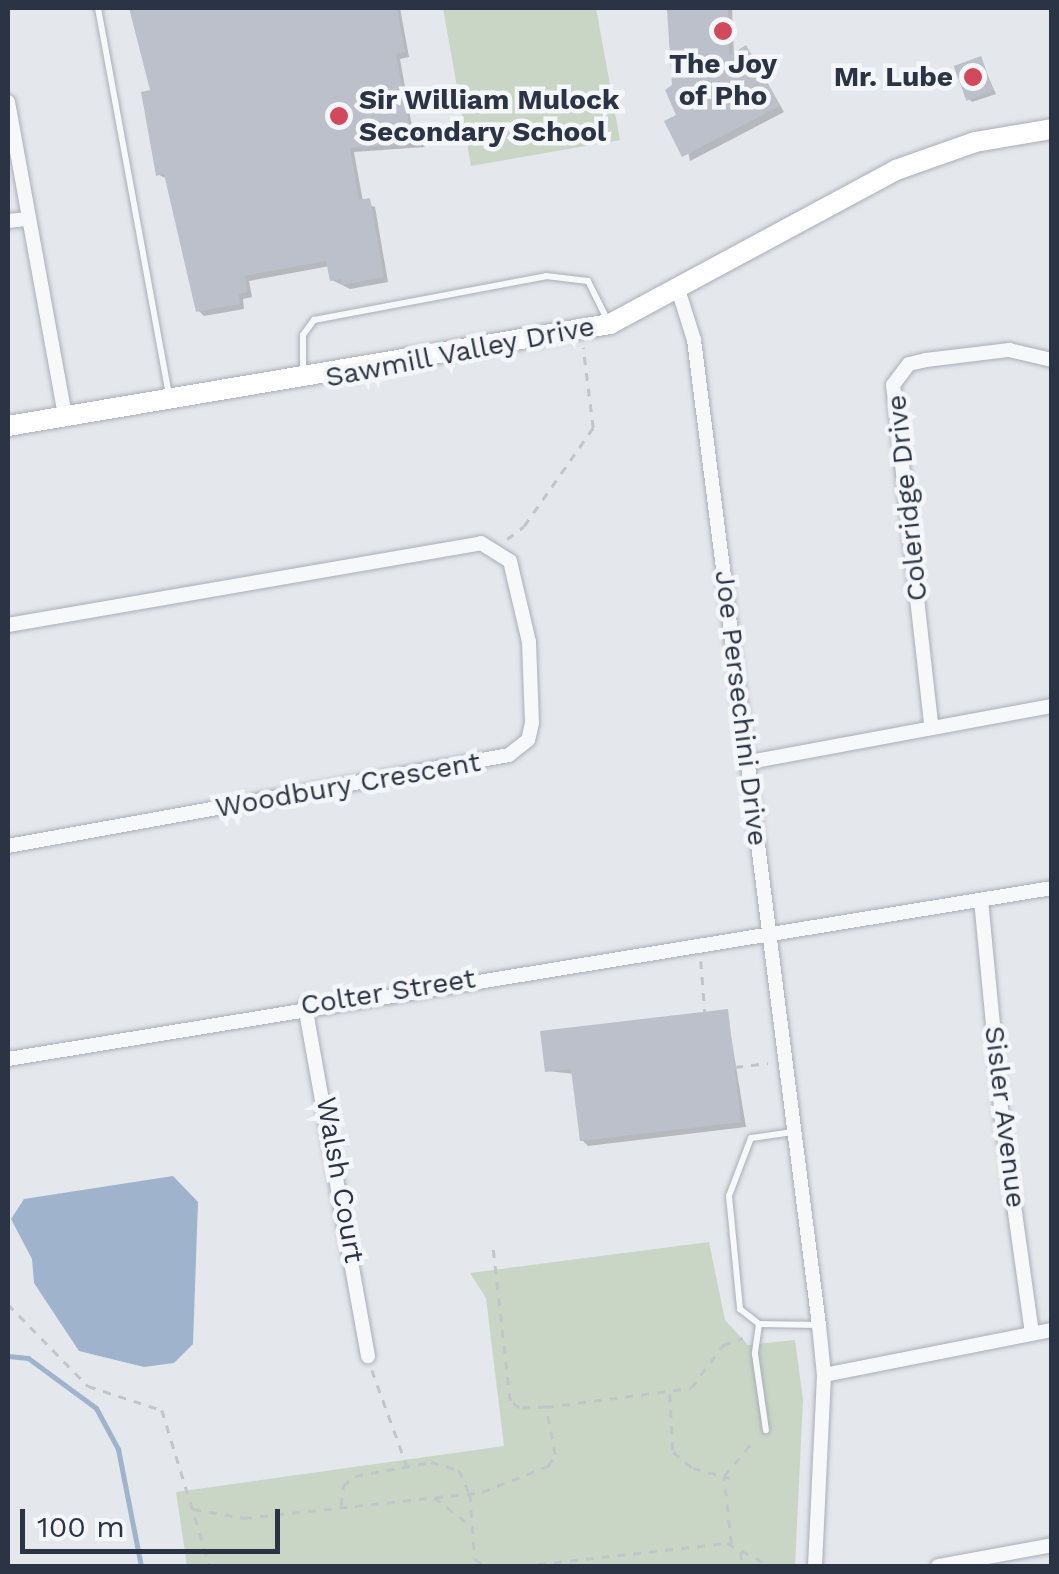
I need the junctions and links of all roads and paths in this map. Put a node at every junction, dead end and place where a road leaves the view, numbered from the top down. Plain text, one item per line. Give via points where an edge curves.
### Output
1 (98, 8) edge
2 (8, 102) edge
3 (1052, 129) edge
4 (28, 219) junction
5 (8, 221) edge
6 (677, 286) junction
7 (610, 324) junction
8 (580, 332) junction
9 (1052, 360) edge
10 (303, 381) junction
11 (170, 404) junction
12 (65, 417) junction
13 (8, 426) edge
14 (495, 548) junction
15 (8, 625) edge
16 (1052, 706) edge
17 (932, 723) junction
18 (749, 762) junction
19 (8, 846) edge
20 (1052, 888) edge
21 (981, 900) junction
22 (770, 935) junction
23 (699, 945) junction
24 (305, 1006) junction
25 (705, 1012) dead end
26 (8, 1059) edge
27 (785, 1061) junction
28 (735, 1068) dead end
29 (794, 1132) junction
30 (492, 1249) dead end
31 (8, 1304) edge
32 (759, 1324) junction
33 (819, 1325) junction
34 (1052, 1330) edge
35 (1032, 1333) junction
36 (368, 1355) joint
37 (824, 1375) junction
38 (670, 1392) junction
39 (540, 1408) junction
40 (766, 1430) dead end
41 (756, 1438) dead end
42 (407, 1466) junction
43 (724, 1476) junction
44 (730, 1478) dead end
45 (470, 1493) junction
46 (434, 1497) junction
47 (342, 1507) junction
48 (193, 1509) junction
49 (472, 1526) junction
50 (1052, 1544) edge
51 (731, 1545) junction
52 (741, 1550) junction
53 (210, 1566) edge
54 (485, 1566) edge
55 (522, 1566) edge
56 (742, 1566) edge
57 (770, 1566) edge
58 (815, 1566) edge
59 (938, 1566) edge

1 - 11 lane
2 - 4 street
3 - 6 street, Sawmill Valley Drive via 975,142 896,170
4 - 5 street
4 - 12 street
6 - 7 street, Sawmill Valley Drive
6 - 18 street, Joe Persechini Drive via 694,340
7 - 8 street, Sawmill Valley Drive
7 - 10 lane via 588,281 572,275 410,302 314,320 303,335
8 - 10 street, Sawmill Valley Drive
8 - 14 path via 594,428 524,526
9 - 17 street, Coleridge Drive via 1008,350 926,360 908,364 894,385
10 - 11 street, Sawmill Valley Drive
11 - 12 street, Sawmill Valley Drive
12 - 13 street, Sawmill Valley Drive
14 - 15 street via 434,546
14 - 19 street, Woodbury Crescent via 510,561 529,642 532,723 528,740 509,755
16 - 17 street
17 - 18 street
18 - 22 street, Joe Persechini Drive
20 - 21 street, Colter Street
21 - 22 street, Colter Street
21 - 35 street, Sisler Avenue
22 - 23 street, Colter Street
22 - 27 street, Joe Persechini Drive
23 - 24 street, Colter Street
23 - 25 path
24 - 26 street, Colter Street
24 - 36 street, Walsh Court
27 - 28 path
27 - 29 street, Joe Persechini Drive
29 - 32 lane via 751,1138 728,1196 740,1309
29 - 33 street, Joe Persechini Drive
30 - 39 path via 510,1401
31 - 48 path via 88,1386 162,1410
32 - 33 lane
32 - 38 path via 723,1345 702,1381
32 - 40 lane via 755,1354
33 - 37 street, Joe Persechini Drive
34 - 35 street
35 - 37 street
36 - 42 path
37 - 58 street, Joe Persechini Drive
38 - 39 path
38 - 43 path via 673,1452 693,1468
39 - 45 path via 546,1407 554,1452 548,1466 510,1485
41 - 43 path
42 - 45 path via 454,1468
42 - 47 path via 349,1479
43 - 44 path
43 - 51 path
45 - 46 path
45 - 49 path
46 - 47 path
46 - 49 path
47 - 48 path via 244,1518
48 - 53 path
49 - 54 path via 475,1560
50 - 59 street
51 - 52 path
51 - 55 path
52 - 56 path
52 - 57 path

